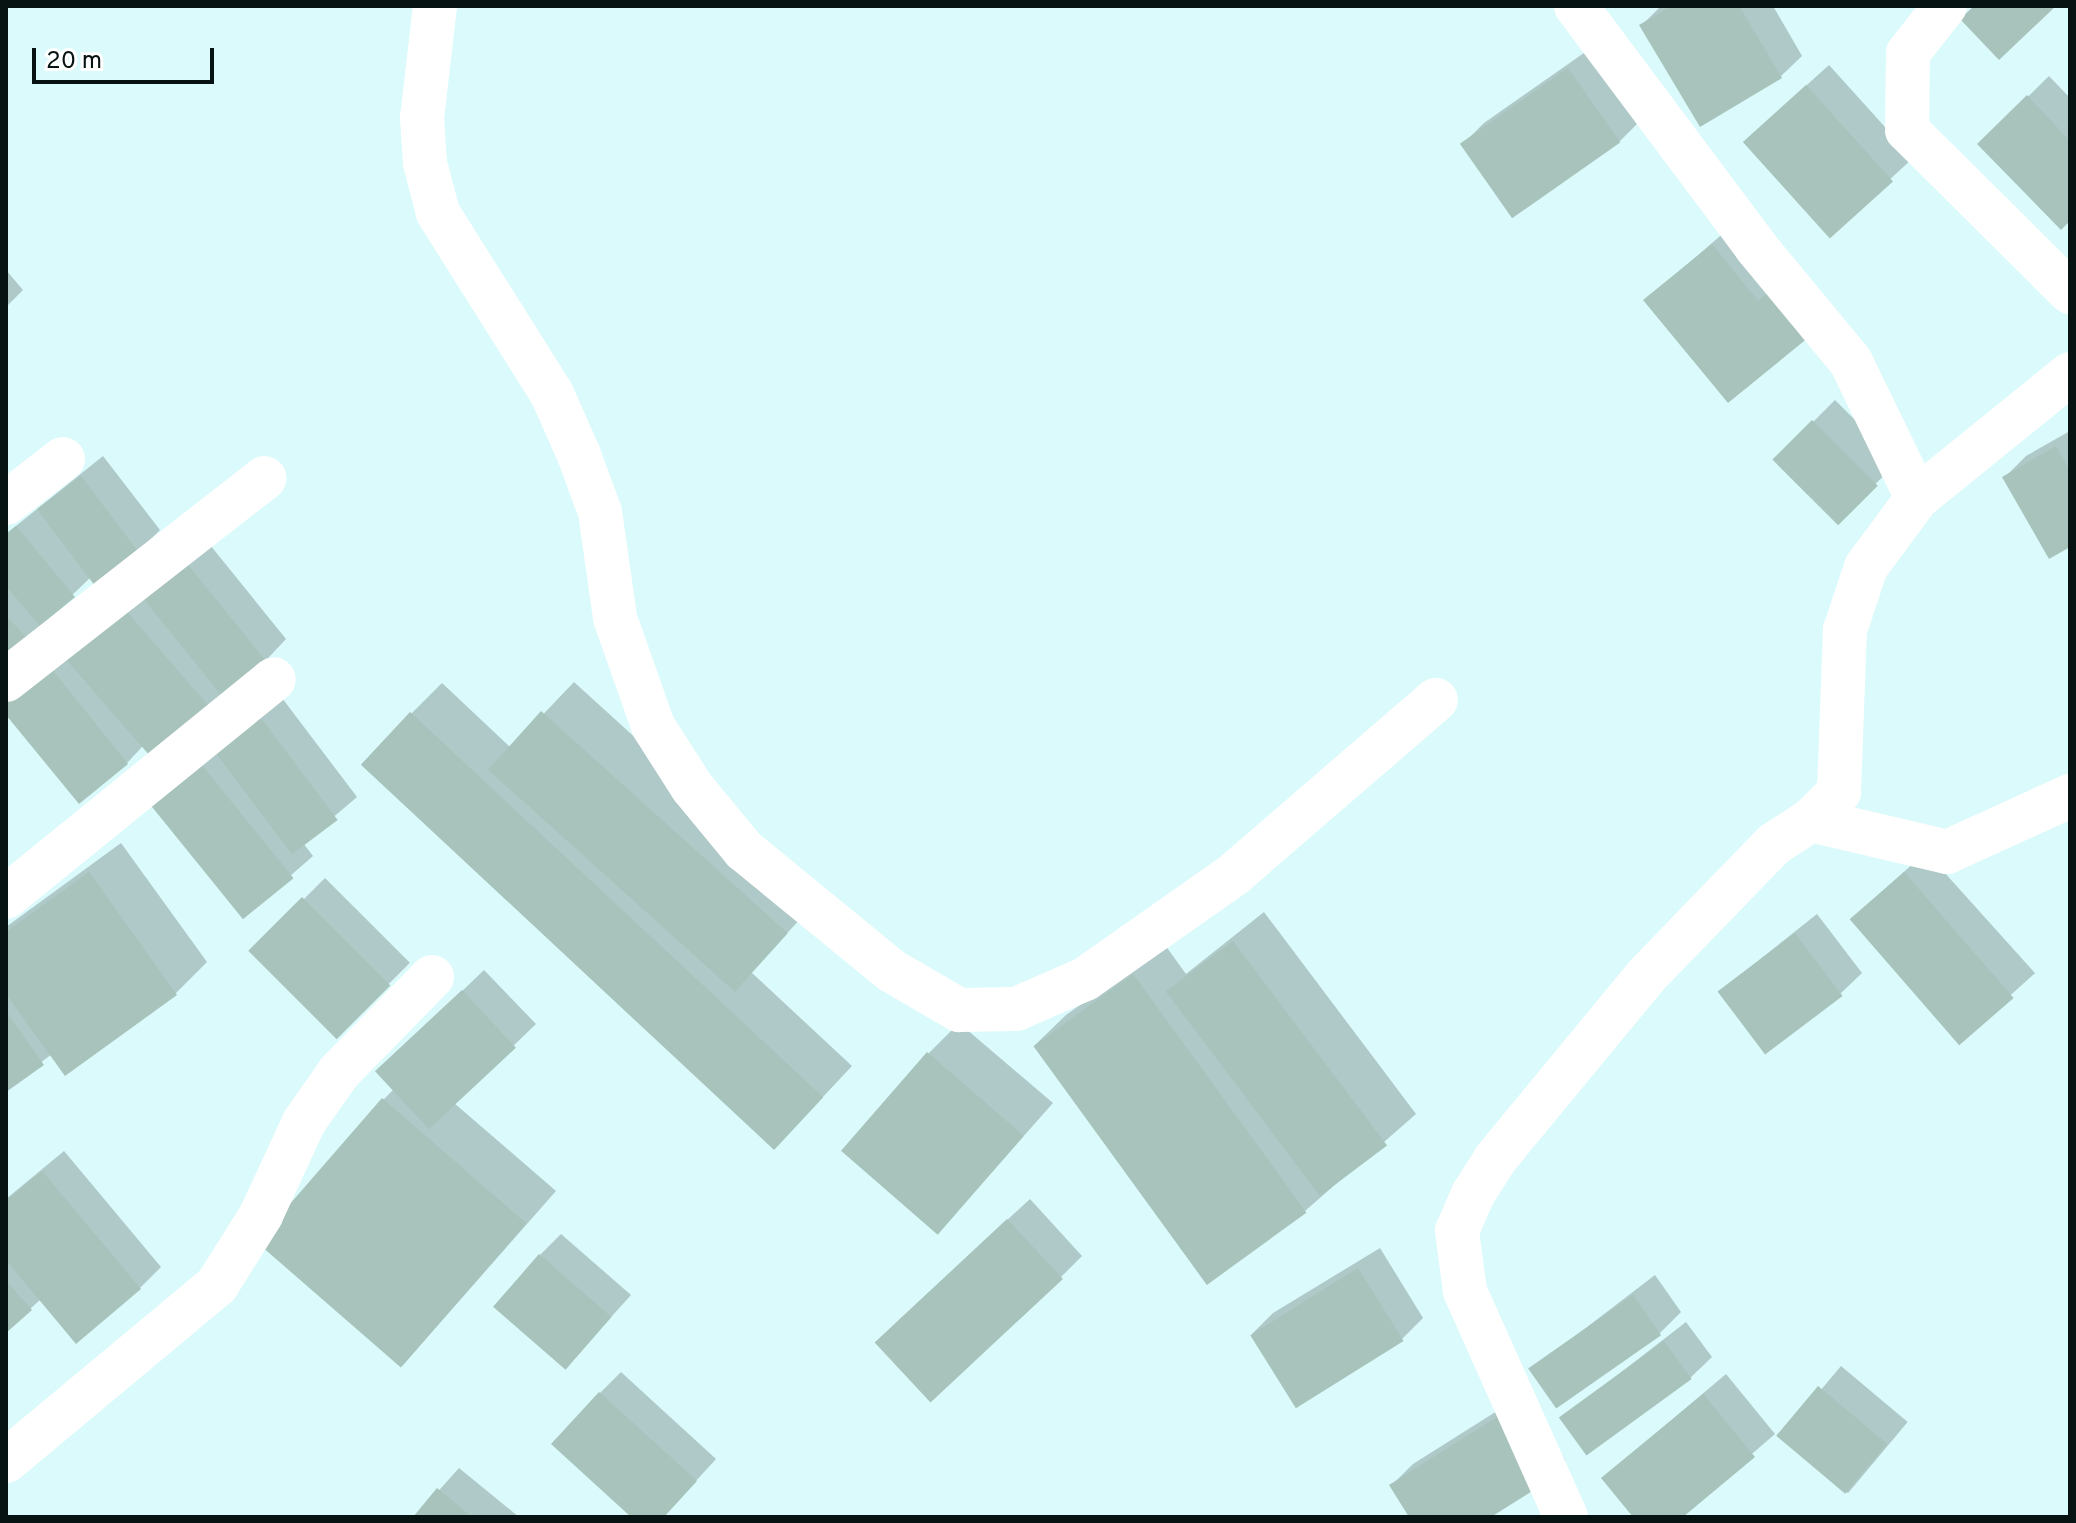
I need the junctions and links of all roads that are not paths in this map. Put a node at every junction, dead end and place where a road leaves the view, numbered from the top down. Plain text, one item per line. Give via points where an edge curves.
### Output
1 (435, 6) edge
2 (1576, 6) edge
3 (1945, 6) edge
4 (2070, 292) edge
5 (2070, 374) edge
6 (63, 459) dead end
7 (265, 478) dead end
8 (1917, 498) junction
9 (6, 503) edge
10 (274, 679) dead end
11 (6, 680) edge
12 (1436, 700) dead end
13 (2070, 796) edge
14 (1811, 820) junction
15 (6, 897) edge
16 (432, 977) dead end
17 (6, 1461) edge
18 (1566, 1517) edge

1 - 12 street via 422,118 425,163 438,213 552,394 579,455 600,512 615,618 653,726 692,787 744,850 892,971 959,1010 1016,1009 1085,979 1233,875
2 - 8 street via 1756,247 1851,362
3 - 4 street via 1908,53 1907,130
5 - 8 street
6 - 9 street
7 - 11 street
8 - 14 street via 1866,567 1845,630 1839,792
10 - 15 street
13 - 14 street via 1947,852
14 - 18 street via 1774,844 1646,976 1496,1158 1457,1231 1465,1291
16 - 17 street via 339,1072 304,1122 261,1215 217,1285

